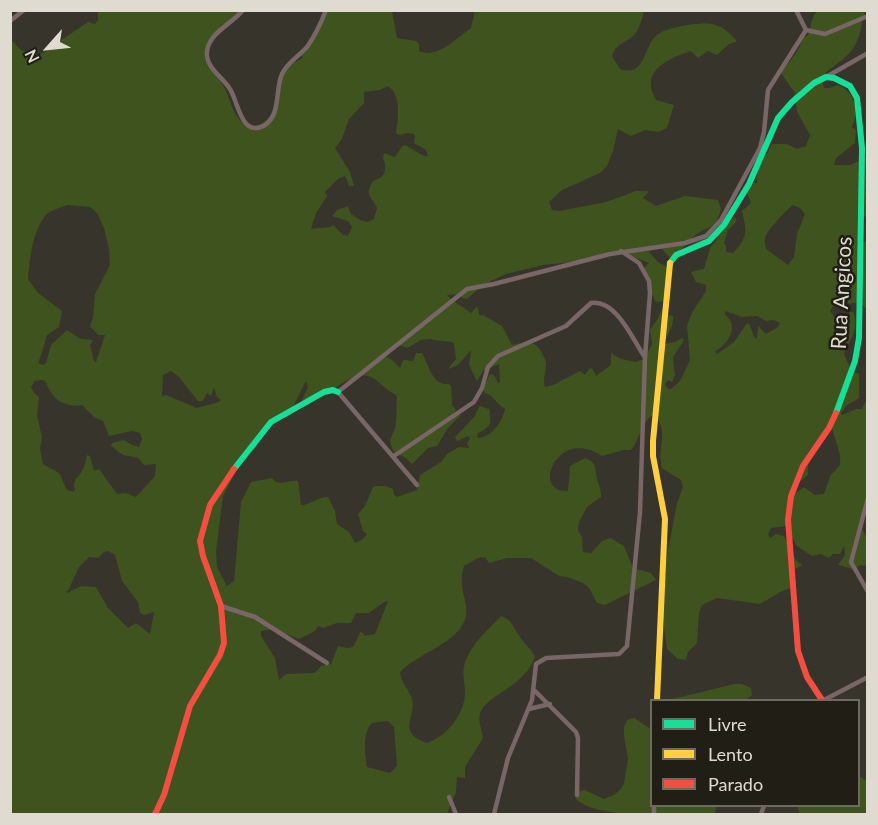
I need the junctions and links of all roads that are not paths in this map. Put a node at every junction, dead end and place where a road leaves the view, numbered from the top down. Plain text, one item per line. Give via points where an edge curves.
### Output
1 (24, 10) edge
2 (243, 10) edge
3 (326, 10) edge
4 (796, 10) edge
5 (867, 16) edge
6 (10, 21) edge
7 (806, 30) junction
8 (867, 52) edge
9 (826, 77) junction
10 (865, 150) edge
11 (620, 251) junction
12 (645, 357) junction
13 (338, 392) junction
14 (394, 456) junction
15 (417, 485) dead end
16 (867, 498) edge
17 (867, 592) edge
18 (221, 606) junction
19 (327, 663) dead end
20 (867, 677) edge
21 (534, 690) junction
22 (657, 699) edge
23 (822, 699) edge
24 (825, 699) edge
25 (550, 704) junction
26 (529, 709) junction
27 (577, 795) dead end
28 (449, 797) dead end
29 (155, 814) edge
30 (456, 814) edge
31 (494, 814) edge

1 - 6 street
2 - 3 street via 218,32 207,54 211,68 232,91 241,118 258,128 273,117 283,72 308,45
4 - 7 street
5 - 7 street via 825,34
7 - 11 street via 769,86 763,140 714,228 706,236 685,243
8 - 9 street
9 - 10 street, Rua Angicos via 854,91
9 - 22 street via 781,114 749,184 724,225 708,241 672,258 669,269 653,441 665,519
10 - 23 street, Rua Angicos via 861,301 855,361 841,404 803,466 791,496 788,520 798,651 807,676
11 - 12 street via 639,263 649,281
11 - 13 street via 467,289
12 - 14 street via 614,310 603,303 591,303 566,326 498,356 474,402
12 - 21 street via 640,512 627,646 619,654 546,657 536,664
13 - 14 street
13 - 18 street via 324,392 271,422 210,506 200,541
14 - 15 street
16 - 17 street via 851,562
18 - 19 street via 255,617
18 - 29 street via 224,630 220,655 190,706
20 - 24 street
21 - 25 street
21 - 26 street
25 - 26 street
25 - 27 street via 578,738
26 - 31 street via 508,758
28 - 30 street

